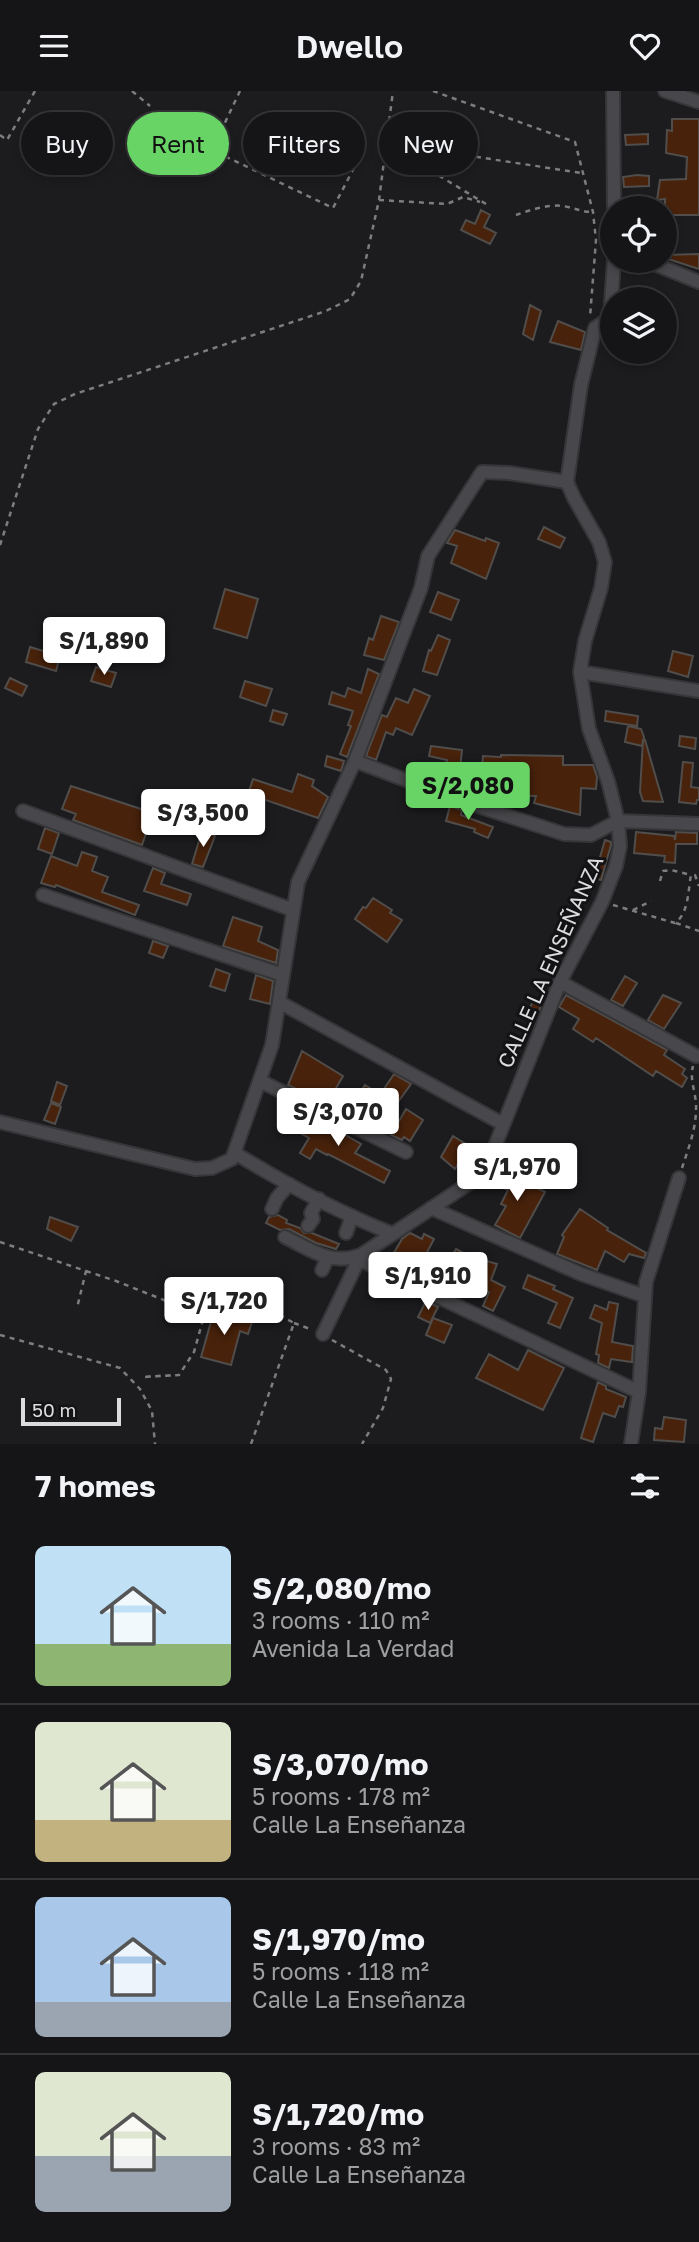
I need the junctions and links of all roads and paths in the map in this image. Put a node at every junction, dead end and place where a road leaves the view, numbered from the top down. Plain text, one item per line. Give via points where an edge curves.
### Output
1 (35, 91) edge
2 (132, 91) edge
3 (240, 91) edge
4 (393, 91) edge
5 (433, 91) edge
6 (613, 91) edge
7 (665, 91) edge
8 (699, 102) edge
9 (150, 106) dead end
10 (391, 112) edge
11 (0, 135) edge
12 (478, 157) edge
13 (243, 165) edge
14 (582, 173) junction
15 (264, 175) edge
16 (350, 175) edge
17 (382, 175) edge
18 (438, 175) edge
19 (614, 196) edge
20 (379, 199) junction
21 (593, 212) junction
22 (516, 215) dead end
23 (613, 273) edge
24 (677, 273) edge
25 (699, 282) edge
26 (595, 328) junction
27 (567, 482) junction
28 (0, 545) edge
29 (580, 672) junction
30 (699, 691) edge
31 (355, 761) junction
32 (23, 811) dead end
33 (618, 821) junction
34 (699, 824) edge
35 (691, 875) junction
36 (660, 881) dead end
37 (699, 885) edge
38 (43, 895) dead end
39 (651, 901) dead end
40 (602, 902) junction
41 (293, 910) junction
42 (633, 910) junction
43 (675, 923) junction
44 (699, 931) edge
45 (283, 975) junction
46 (560, 982) junction
47 (279, 1002) junction
48 (695, 1056) joint
49 (260, 1081) junction
50 (0, 1122) edge
51 (503, 1124) junction
52 (406, 1152) dead end
53 (235, 1153) junction
54 (679, 1178) joint
55 (289, 1184) junction
56 (319, 1199) junction
57 (432, 1208) junction
58 (272, 1209) dead end
59 (352, 1216) junction
60 (308, 1226) dead end
61 (346, 1233) dead end
62 (393, 1234) junction
63 (285, 1237) dead end
64 (0, 1242) edge
65 (328, 1257) junction
66 (360, 1257) junction
67 (322, 1270) dead end
68 (86, 1271) junction
69 (644, 1296) junction
70 (77, 1308) dead end
71 (258, 1321) dead end
72 (293, 1323) junction
73 (323, 1334) junction
74 (0, 1335) edge
75 (132, 1380) junction
76 (639, 1392) junction
77 (155, 1444) edge
78 (251, 1444) edge
79 (362, 1444) edge
80 (631, 1444) edge

1 - 11 path via 7,140
2 - 9 path
3 - 13 path via 212,150
4 - 10 path
5 - 14 path via 575,142
6 - 19 street
7 - 8 street
12 - 14 path
14 - 21 path
15 - 16 path via 333,208
17 - 20 path
18 - 20 path via 486,204 463,197 447,204
20 - 28 path via 361,281 350,299 54,404 38,429
21 - 22 path via 563,206
21 - 26 path via 596,240 590,318
23 - 26 street via 610,318
24 - 25 street
26 - 27 street via 581,385
27 - 29 street, CALLE LA ENSEÑANZA via 605,562
27 - 31 street via 482,471 428,556 421,588
29 - 30 street
29 - 33 street, CALLE LA ENSEÑANZA via 589,729
31 - 33 street via 564,834 591,835
31 - 41 street via 298,881
32 - 41 street
33 - 34 street
33 - 40 street, CALLE LA ENSEÑANZA via 620,846
35 - 36 path via 663,871
35 - 37 path
35 - 43 path via 681,919
38 - 45 street
39 - 42 path
40 - 42 path
40 - 46 street, CALLE LA ENSEÑANZA
41 - 45 street
42 - 43 path
43 - 44 path
45 - 47 street
46 - 48 street
46 - 51 street, CALLE LA ENSEÑANZA
47 - 49 street
47 - 51 street
48 - 54 path via 691,1072 696,1123
49 - 52 street
49 - 53 street
50 - 53 street via 195,1169 212,1168
51 - 57 street, CALLE LA ENSEÑANZA via 493,1151 474,1180
53 - 55 street
54 - 69 street
55 - 56 street
55 - 58 street
56 - 59 street
56 - 60 street
57 - 62 street, CALLE LA ENSEÑANZA
57 - 69 street via 581,1274
59 - 61 street
59 - 62 street
62 - 66 street, CALLE LA ENSEÑANZA
63 - 65 street
64 - 68 path
65 - 66 street
65 - 67 street
66 - 73 street
66 - 76 street
68 - 70 path
68 - 75 path via 204,1316 194,1352 179,1375
69 - 76 street
71 - 72 path via 277,1314
72 - 73 path
72 - 78 path
73 - 79 path via 386,1370 391,1379 383,1408
74 - 75 path via 120,1368
75 - 77 path via 152,1411
76 - 80 street

